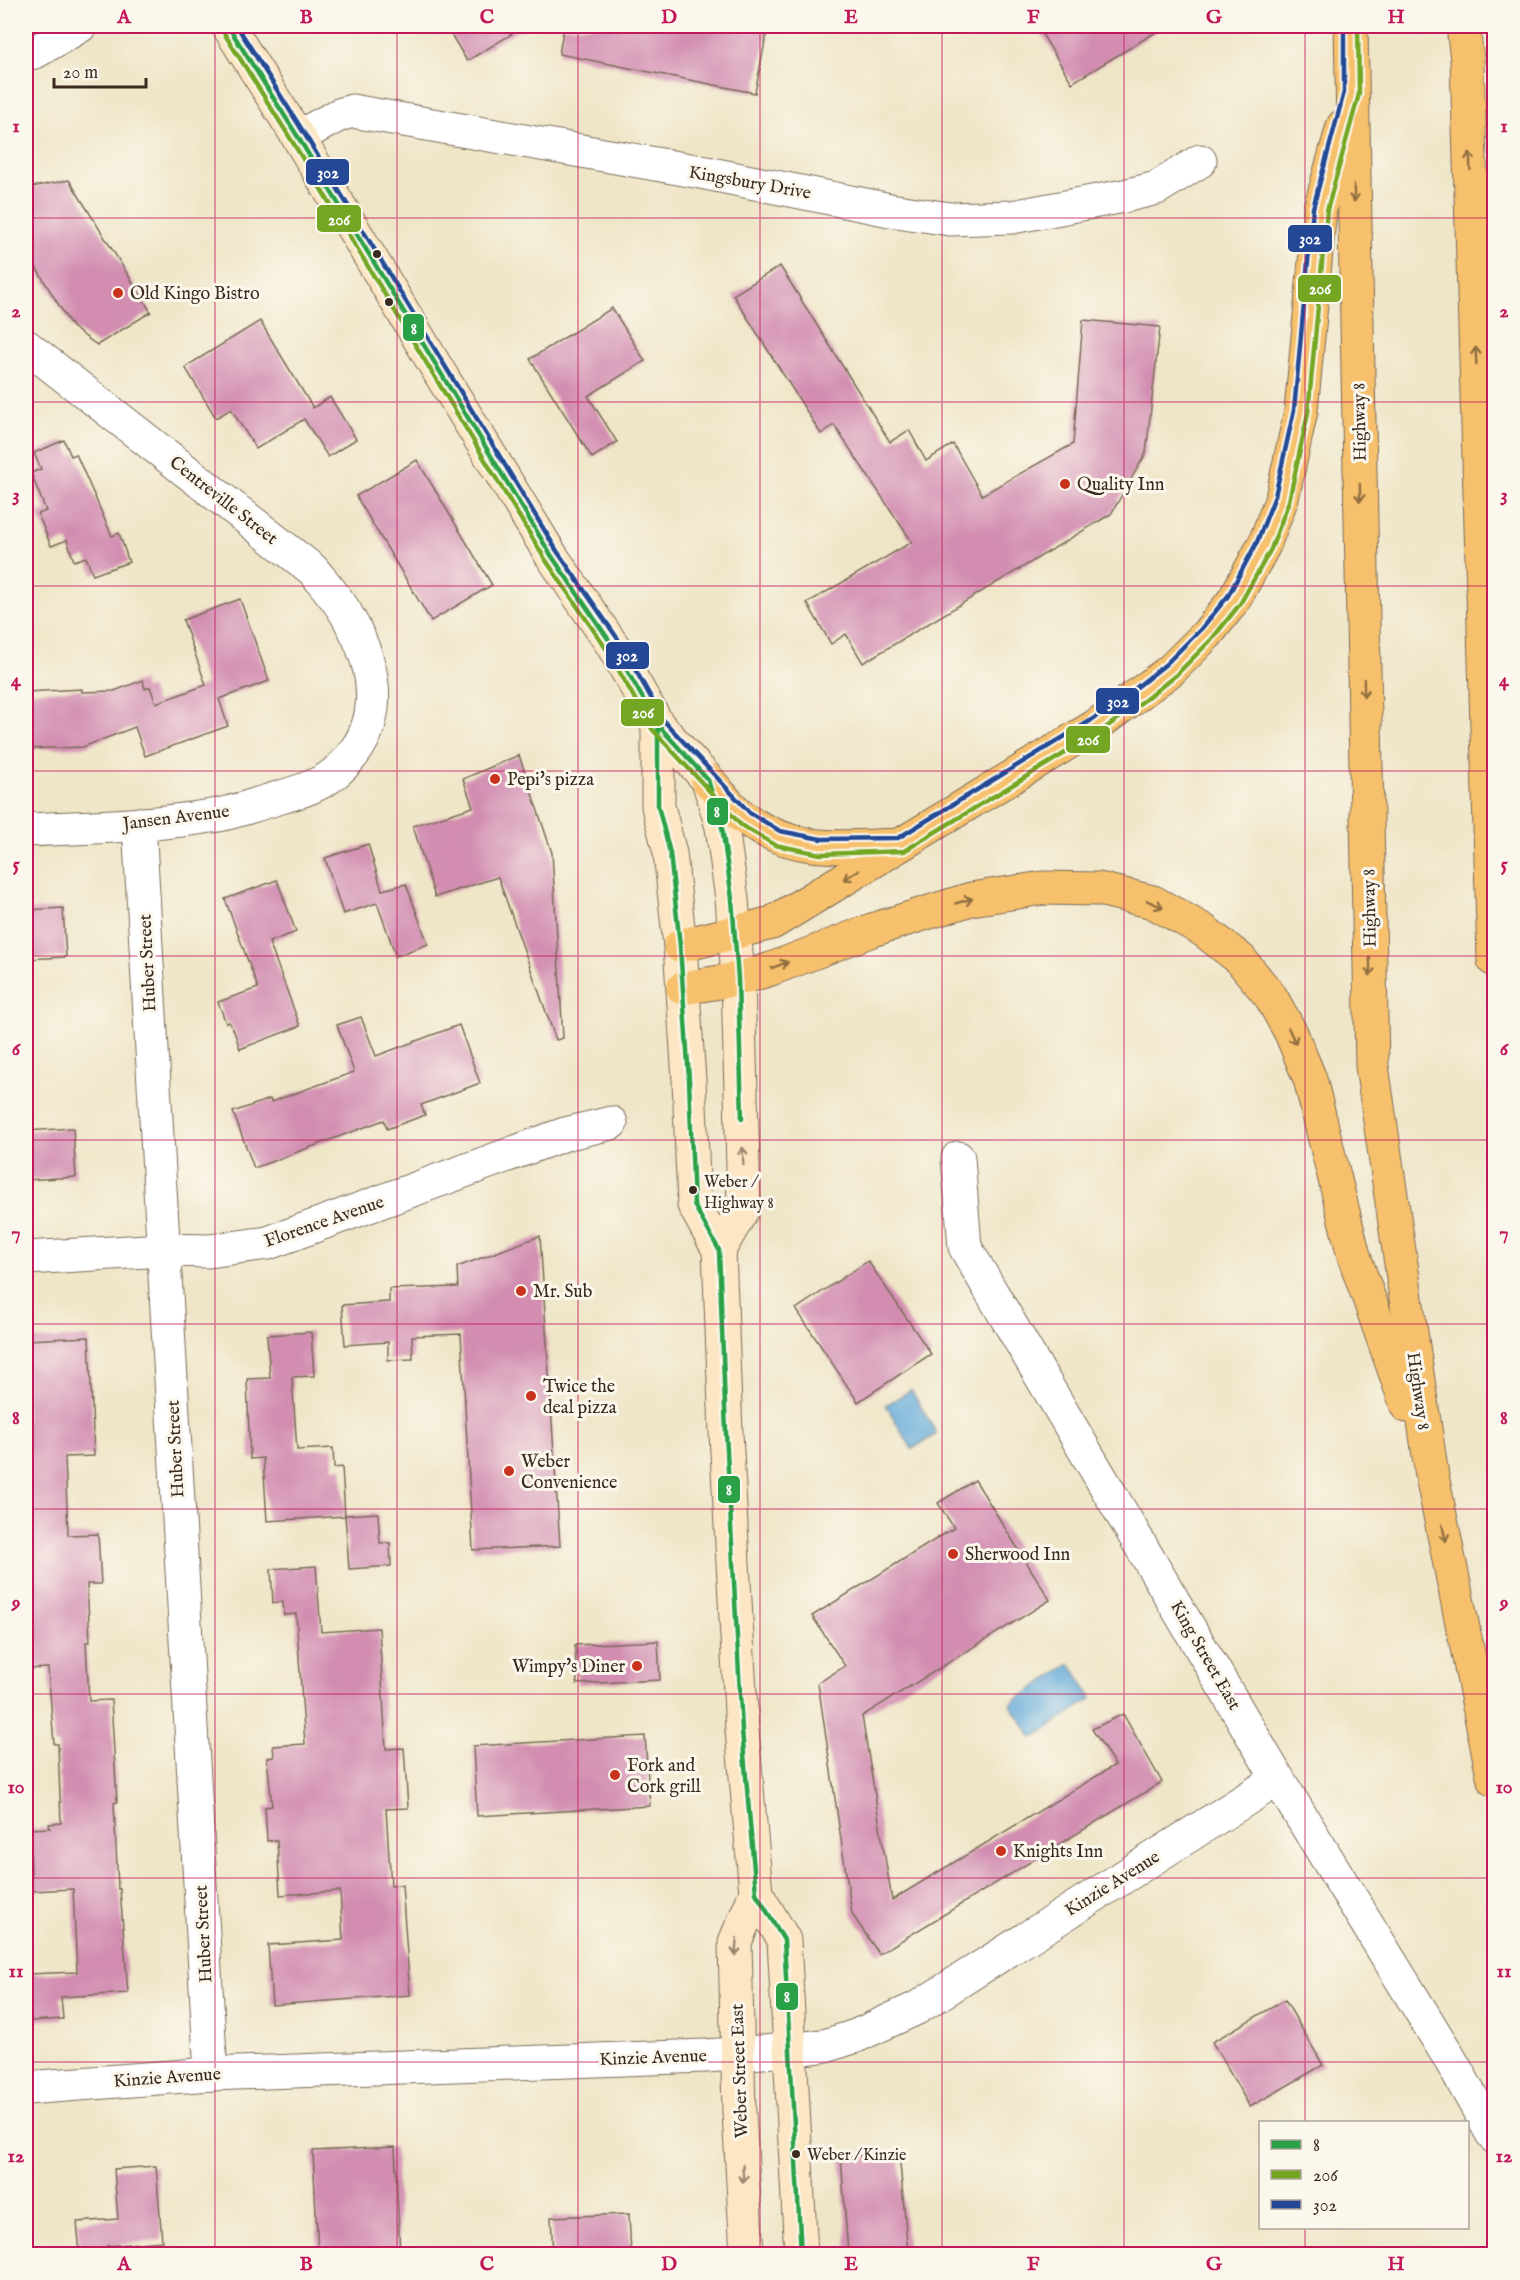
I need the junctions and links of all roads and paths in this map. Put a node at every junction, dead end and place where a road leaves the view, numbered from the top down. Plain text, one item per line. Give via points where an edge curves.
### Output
1 (80, 26) edge
2 (228, 26) edge
3 (1351, 26) edge
4 (1463, 26) edge
5 (1471, 26) edge
6 (26, 54) edge
7 (1467, 60) junction
8 (1352, 93) junction
9 (298, 137) junction
10 (1200, 161) dead end
11 (26, 346) edge
12 (375, 692) joint
13 (658, 725) junction
14 (708, 780) junction
15 (139, 824) junction
16 (26, 830) edge
17 (900, 845) junction
18 (734, 933) junction
19 (680, 946) junction
20 (1494, 960) edge
21 (738, 979) junction
22 (682, 988) junction
23 (611, 1123) dead end
24 (958, 1158) dead end
25 (164, 1250) junction
26 (719, 1250) junction
27 (26, 1258) edge
28 (1432, 1476) junction
29 (1278, 1779) junction
30 (1494, 1780) edge
31 (756, 1893) junction
32 (790, 2050) junction
33 (737, 2053) junction
34 (211, 2073) junction
35 (26, 2088) edge
36 (1494, 2137) edge
37 (747, 2254) edge
38 (801, 2254) edge

1 - 6 street
2 - 9 main road
3 - 8 highway, Highway 8
4 - 7 highway
5 - 7 highway
20 -> 7 highway
8 - 17 highway via 1320,209 1301,411 1282,498 1264,544 1234,600 1207,634 1142,693 1094,727
8 -> 28 highway, Highway 8 via 1372,1066
9 - 10 street, Kingsbury Drive via 352,111 950,219 1012,217 1124,196 1157,188
9 - 13 main road
11 - 12 street, Centreville Street via 313,570 348,616 365,654
12 - 15 street, Jansen Avenue via 369,725 358,748 334,774 300,792 213,816
13 - 14 main road
13 - 19 main road via 658,806 670,853
14 - 17 highway via 745,819 777,838 820,848
14 - 18 main road via 726,850
15 - 16 street, Jansen Avenue
15 - 25 street, Huber Street
17 -> 18 highway via 772,923
18 - 19 highway
18 - 21 main road
19 - 22 main road
21 - 22 highway
26 -> 21 main road via 744,1207
21 -> 28 highway via 970,899 1043,888 1099,889 1153,902 1203,930 1240,959 1271,997 1292,1033 1310,1079 1354,1256
22 - 26 main road, Weber Street East via 694,1205
23 - 25 street, Florence Avenue via 565,1134 268,1243 208,1251
24 - 29 street, King Street East via 965,1247
25 - 27 street, Florence Avenue
25 - 34 street, Huber Street
26 - 31 main road, Weber Street East via 742,1730
28 -> 30 highway, Highway 8
29 - 32 street, Kinzie Avenue via 917,2008 847,2039
29 - 36 street, King Street East
31 - 32 main road, Weber Street East via 784,1940
31 -> 33 main road, Weber Street East via 735,1942
32 - 33 street, Kinzie Avenue
32 - 38 main road, Weber Street East
33 - 34 street, Kinzie Avenue
33 -> 37 main road, Weber Street East
34 - 35 street, Kinzie Avenue

